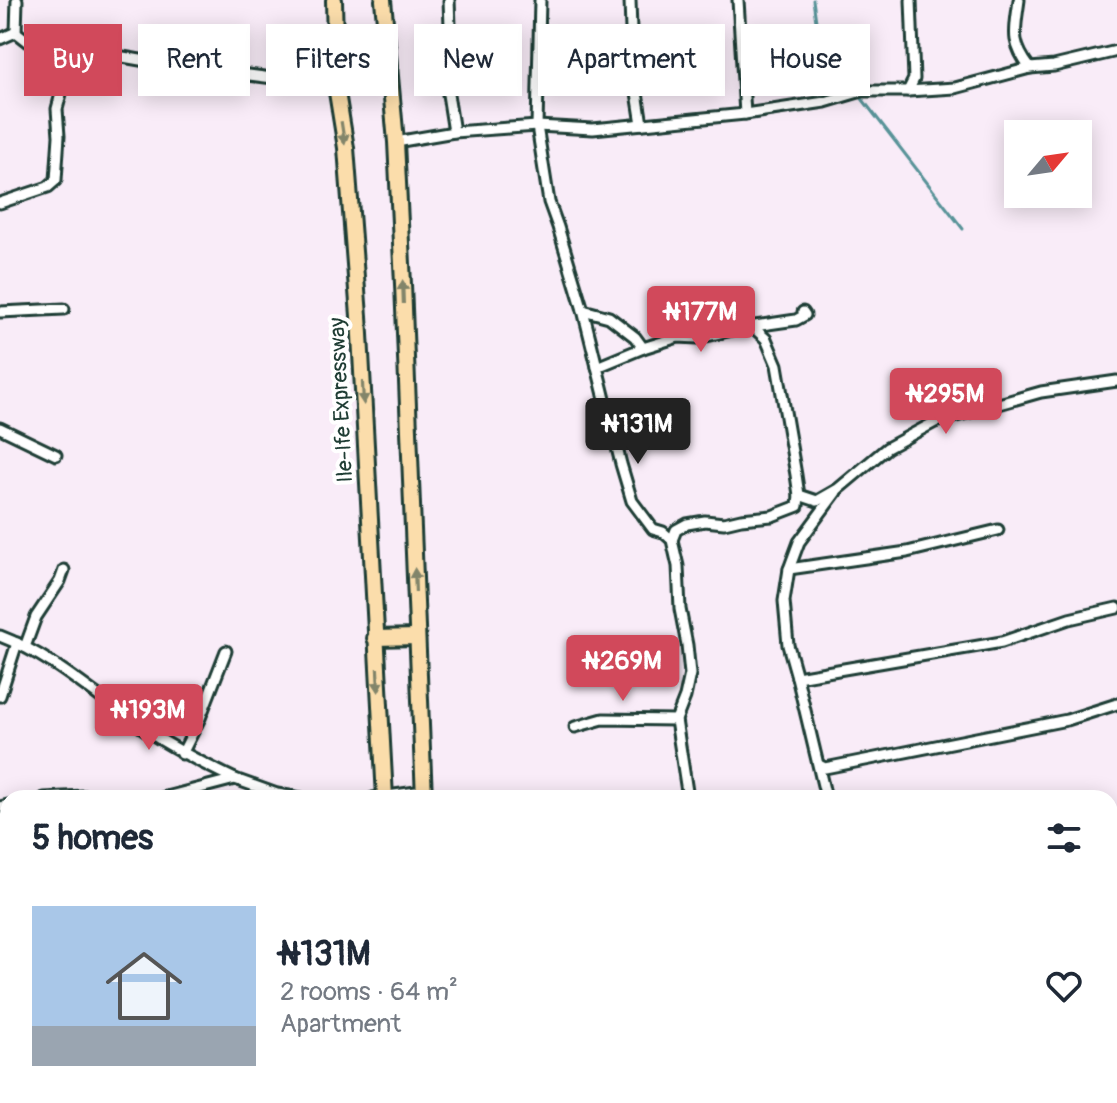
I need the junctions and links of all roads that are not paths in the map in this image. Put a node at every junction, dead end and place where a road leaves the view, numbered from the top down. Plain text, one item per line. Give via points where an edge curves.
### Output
1 (17, 0) edge
2 (334, 0) edge
3 (383, 0) edge
4 (449, 0) edge
5 (540, 0) edge
6 (630, 0) edge
7 (738, 0) edge
8 (911, 0) edge
9 (1019, 0) edge
10 (335, 24) edge
11 (16, 32) junction
12 (24, 38) edge
13 (0, 39) edge
14 (1117, 51) edge
15 (1019, 53) junction
16 (122, 57) edge
17 (1030, 68) junction
18 (1007, 75) junction
19 (266, 77) edge
20 (908, 91) junction
21 (60, 96) edge
22 (338, 96) edge
23 (745, 114) junction
24 (642, 124) junction
25 (537, 126) junction
26 (454, 132) junction
27 (396, 142) junction
28 (0, 203) edge
29 (64, 309) dead end
30 (583, 310) junction
31 (0, 312) edge
32 (803, 312) dead end
33 (754, 328) junction
34 (643, 348) junction
35 (597, 367) junction
36 (1117, 381) edge
37 (0, 428) edge
38 (56, 455) dead end
39 (838, 489) junction
40 (799, 495) junction
41 (998, 530) dead end
42 (672, 540) junction
43 (789, 569) junction
44 (64, 570) dead end
45 (1117, 608) edge
46 (0, 636) edge
47 (417, 637) junction
48 (375, 638) junction
49 (21, 645) junction
50 (226, 651) dead end
51 (797, 677) junction
52 (0, 696) edge
53 (1117, 704) edge
54 (676, 720) junction
55 (575, 727) dead end
56 (182, 754) junction
57 (819, 765) junction
58 (235, 779) junction
59 (194, 790) edge
60 (266, 790) edge
61 (384, 790) edge
62 (423, 790) edge
63 (687, 790) edge
64 (824, 790) edge

1 - 11 street
2 - 10 highway, Ile-Ife Expressway
3 - 27 highway
4 - 26 street via 447,88
5 - 25 street
6 - 24 street
7 - 23 street
8 - 20 street via 914,79
9 - 15 street
11 - 12 street
11 - 13 street
14 - 17 street
15 - 17 street
15 - 18 street
16 - 19 street
17 - 18 street
18 - 20 street via 955,88
20 - 23 street via 862,91
21 - 28 street via 56,180
22 -> 48 highway, Ile-Ife Expressway via 359,316
23 - 24 street
24 - 25 street via 593,129
25 - 26 street
25 - 30 street via 549,202
26 - 27 street
47 -> 27 highway
29 - 31 street
30 - 34 street via 609,317
30 - 35 street
32 - 33 street via 796,320
33 - 34 street via 678,337
33 - 40 street via 766,339 777,365
34 - 35 street
35 - 42 street via 632,501 653,529
36 - 39 street via 1041,392 935,422 887,448
37 - 38 street
39 - 40 street via 817,501
39 - 43 street via 799,542
40 - 42 street via 798,506 772,516 687,524
41 - 43 street via 907,552
42 - 54 street via 690,674
43 - 51 street via 784,601
44 - 49 street
45 - 51 street via 1002,642
46 - 49 street
47 - 48 highway
47 - 62 highway
48 -> 61 highway, Ile-Ife Expressway
49 - 52 street
49 - 56 street
50 - 56 street
51 - 57 street
53 - 57 street via 1067,720 922,750
54 - 55 street via 603,719
54 - 63 street
56 - 58 street
57 - 64 street
58 - 59 street
58 - 60 street

